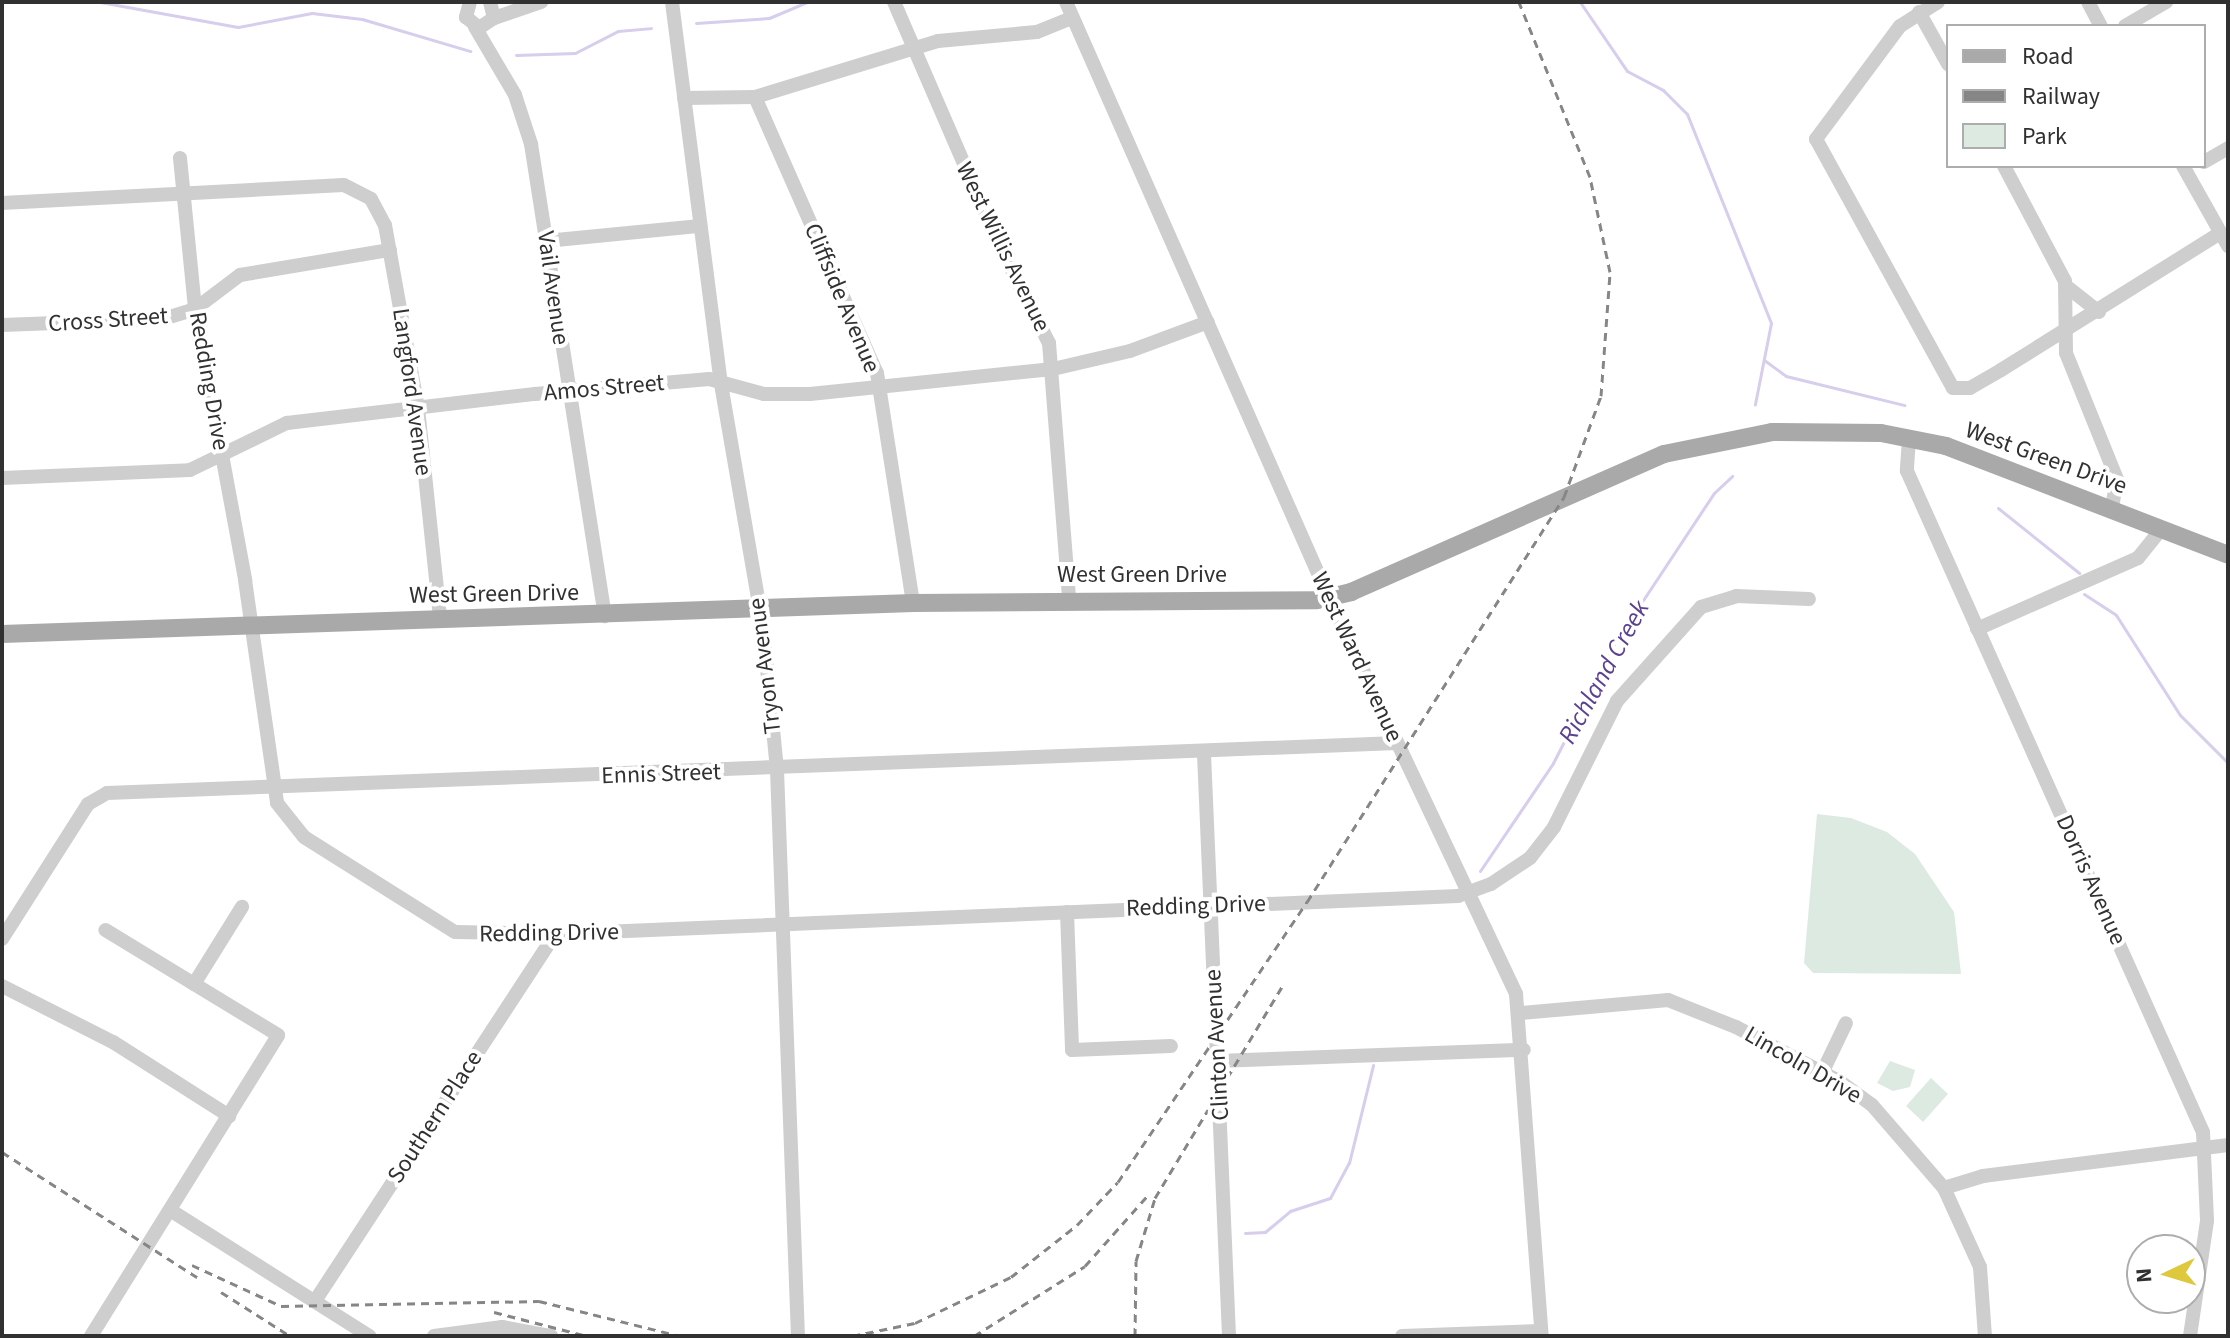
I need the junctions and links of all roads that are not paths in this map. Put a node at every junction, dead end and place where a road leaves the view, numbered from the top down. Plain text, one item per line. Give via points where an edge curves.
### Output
1 (490, 2) edge
2 (541, 2) edge
3 (672, 2) edge
4 (894, 2) edge
5 (1066, 2) edge
6 (1938, 2) edge
7 (2088, 2) edge
8 (2166, 2) edge
9 (467, 4) edge
10 (1919, 12) junction
11 (1072, 18) junction
12 (493, 20) junction
13 (2100, 24) edge
14 (2128, 24) edge
15 (475, 27) junction
16 (914, 49) junction
17 (496, 60) junction
18 (1946, 60) edge
19 (755, 97) junction
20 (684, 98) junction
21 (2228, 148) edge
22 (180, 158) dead end
23 (2206, 161) edge
24 (2005, 168) edge
25 (2189, 168) edge
26 (183, 195) junction
27 (2, 203) edge
28 (700, 226) junction
29 (2224, 240) edge
30 (546, 241) junction
31 (390, 250) junction
32 (2066, 286) junction
33 (195, 309) junction
34 (2099, 312) junction
35 (1208, 322) junction
36 (2, 325) edge
37 (2066, 332) junction
38 (1053, 369) junction
39 (721, 384) junction
40 (877, 387) junction
41 (567, 392) junction
42 (418, 408) junction
43 (1909, 439) junction
44 (223, 459) junction
45 (2, 478) edge
46 (2112, 507) junction
47 (2162, 528) junction
48 (2228, 555) edge
49 (1329, 598) junction
50 (1069, 599) junction
51 (1809, 599) dead end
52 (913, 603) junction
53 (760, 609) junction
54 (605, 616) junction
55 (440, 617) junction
56 (251, 627) junction
57 (1977, 629) junction
58 (2, 634) edge
59 (1397, 743) junction
60 (1204, 754) junction
61 (777, 770) junction
62 (275, 789) junction
63 (1469, 893) junction
64 (1211, 906) junction
65 (242, 907) dead end
66 (1067, 912) junction
67 (782, 924) junction
68 (105, 930) dead end
69 (555, 934) junction
70 (2, 939) edge
71 (194, 984) junction
72 (2, 986) edge
73 (1522, 1013) junction
74 (1846, 1023) dead end
75 (1171, 1046) dead end
76 (1524, 1050) junction
77 (1218, 1061) junction
78 (1823, 1071) junction
79 (229, 1116) junction
80 (2228, 1145) edge
81 (2205, 1149) junction
82 (1944, 1188) junction
83 (170, 1210) junction
84 (315, 1301) junction
85 (1541, 1334) edge
86 (91, 1336) edge
87 (369, 1336) edge
88 (434, 1336) edge
89 (551, 1336) edge
90 (798, 1336) edge
91 (1229, 1336) edge
92 (1402, 1336) edge
93 (1985, 1336) edge
94 (2190, 1336) edge

1 - 12 street, Vail Avenue
2 - 12 street
3 - 20 street, Tryon Avenue
4 - 16 street, West Willis Avenue
5 - 11 street, West Ward Avenue
6 - 10 street
7 - 13 street
8 - 14 street
9 - 15 street, Vail Avenue
10 - 18 street
10 - 37 street via 1900,26 1816,138 1957,390 1970,388
11 - 16 street via 1037,32 960,37
11 - 35 street, West Ward Avenue
12 - 15 street
12 - 17 street, Vail Avenue
15 - 17 street, Vail Avenue
16 - 19 street
16 - 38 street, West Willis Avenue via 1004,256 1042,323
17 - 30 street, Vail Avenue via 531,144
19 - 20 street
19 - 40 street, Cliffside Avenue via 877,373
20 - 28 street, Tryon Avenue
21 - 23 street
22 - 26 street, Redding Drive
24 - 32 street
25 - 29 street
26 - 27 street
26 - 31 street, Langford Avenue via 346,186 380,210
26 - 33 street, Redding Drive
28 - 30 street
28 - 39 street, Tryon Avenue
29 - 34 street
30 - 41 street, Vail Avenue
31 - 33 street, Cross Street via 240,275
31 - 42 street, Langford Avenue
32 - 34 street
32 - 37 street
33 - 36 street, Cross Street via 163,319
33 - 44 street, Redding Drive
34 - 37 street
35 - 38 street, Amos Street via 1130,351
35 - 49 street, West Ward Avenue
37 - 46 street via 2066,353 2117,479
38 - 40 street, Amos Street
38 - 50 street, West Willis Avenue
39 - 40 street, Amos Street via 764,394
39 - 41 street, Amos Street via 709,379
39 - 53 street, Tryon Avenue
40 - 52 street, Cliffside Avenue
41 - 42 street, Amos Street
41 - 54 street, Vail Avenue
42 - 44 street, Amos Street via 287,423
42 - 55 street, Langford Avenue
43 - 46 main road, West Green Drive via 2012,467
43 - 49 main road, West Green Drive via 1772,432 1664,454
43 - 57 street, Dorris Avenue via 1907,471
44 - 45 street, Amos Street via 190,470
44 - 56 street, Redding Drive
46 - 47 main road, West Green Drive
47 - 48 main road, West Green Drive
47 - 57 street via 2138,558
49 - 50 main road, West Green Drive
49 - 59 street, West Ward Avenue
50 - 52 main road, West Green Drive
51 - 63 street via 1736,596 1701,607 1617,701 1554,827 1530,858
52 - 53 main road, West Green Drive
53 - 54 main road, West Green Drive
53 - 61 street, Tryon Avenue
54 - 55 main road, West Green Drive
55 - 56 main road, West Green Drive
56 - 58 main road, West Green Drive
56 - 62 street, Redding Drive
57 - 81 street, Dorris Avenue via 2194,1109
59 - 60 street, Ennis Street
59 - 63 street, West Ward Avenue
60 - 61 street, Ennis Street
60 - 64 street, Clinton Avenue
61 - 62 street, Ennis Street
61 - 67 street, Tryon Avenue
62 - 69 street, Redding Drive via 293,829 443,926 471,936
62 - 70 street, Ennis Street via 97,797
63 - 64 street, Redding Drive
63 - 73 street, West Ward Avenue
64 - 66 street, Redding Drive
64 - 77 street, Clinton Avenue
65 - 71 street
66 - 67 street, Redding Drive
66 - 75 street via 1072,1050
67 - 69 street, Redding Drive
67 - 90 street, Tryon Avenue
68 - 71 street
69 - 84 street, Southern Place
71 - 79 street via 278,1035
72 - 79 street via 113,1042
73 - 76 street, West Ward Avenue
73 - 78 street, Lincoln Drive via 1668,1000
74 - 78 street
76 - 77 street
76 - 85 street, West Ward Avenue
77 - 91 street, Clinton Avenue
78 - 82 street, Lincoln Drive via 1872,1105
79 - 83 street
80 - 81 street
81 - 82 street via 1983,1176
81 - 94 street, Dorris Avenue via 2207,1221
82 - 93 street, Lincoln Drive via 1980,1267
83 - 84 street
83 - 86 street
84 - 87 street
85 - 92 street
88 - 89 street via 502,1327

